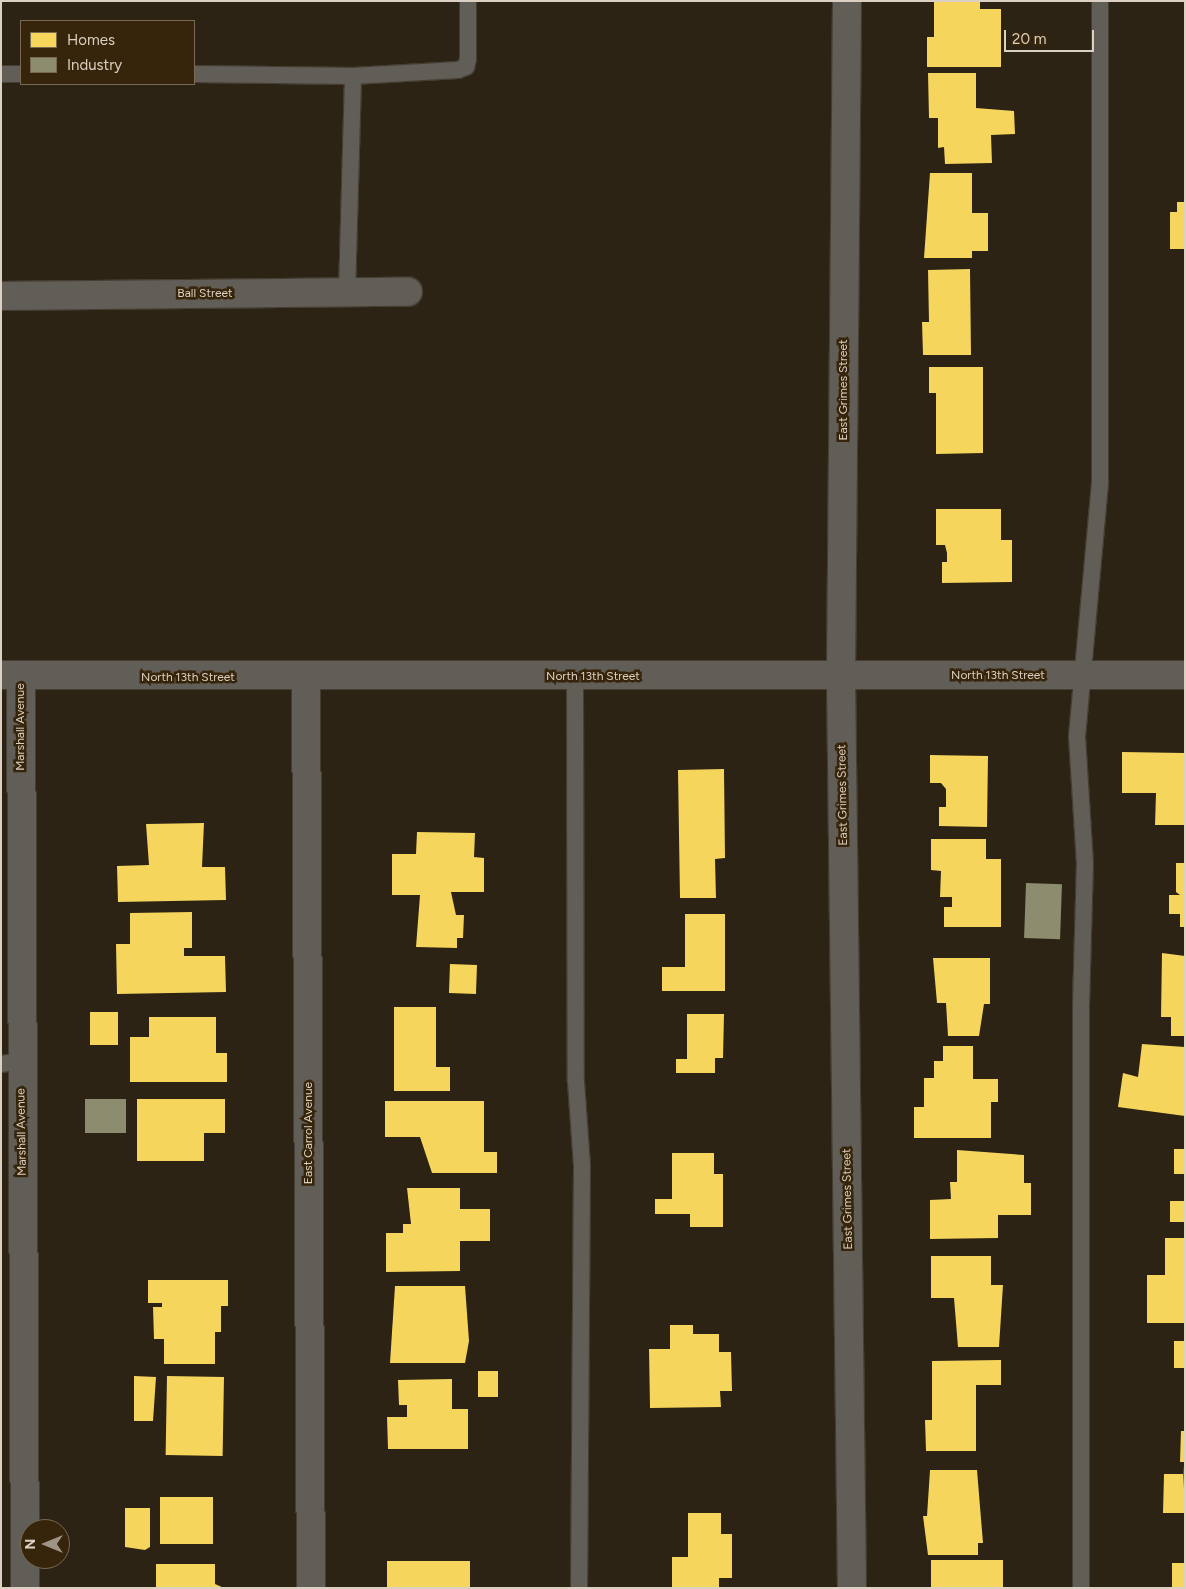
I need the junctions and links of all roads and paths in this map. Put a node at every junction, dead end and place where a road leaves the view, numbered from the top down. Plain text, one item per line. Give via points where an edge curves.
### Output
1 (468, 1) edge
2 (847, 1) edge
3 (1100, 1) edge
4 (1, 74) edge
5 (20, 74) edge
6 (195, 74) edge
7 (353, 76) junction
8 (408, 292) dead end
9 (347, 293) junction
10 (1, 296) edge
11 (1185, 675) edge
12 (11, 676) edge
13 (841, 676) junction
14 (1083, 676) junction
15 (576, 677) junction
16 (306, 678) junction
17 (11, 1062) edge
18 (25, 1588) edge
19 (311, 1588) edge
20 (579, 1588) edge
21 (852, 1588) edge
22 (1081, 1588) edge

1 - 7 lane via 466,67
2 - 13 street, East Grimes Street
3 - 14 lane via 1102,413
4 - 5 lane
6 - 7 lane
7 - 9 lane
8 - 9 street, Ball Street
9 - 10 street, Ball Street
11 - 14 street, North 13th Street
12 - 16 street, North 13th Street
12 - 17 street, Marshall Avenue
13 - 14 street, North 13th Street
13 - 15 street, North 13th Street
13 - 21 street, East Grimes Street
14 - 22 lane via 1077,736 1085,864 1081,1005
15 - 16 street, North 13th Street
15 - 20 lane via 576,1082 582,1166
16 - 19 street, East Carrol Avenue
17 - 18 street, Marshall Avenue

